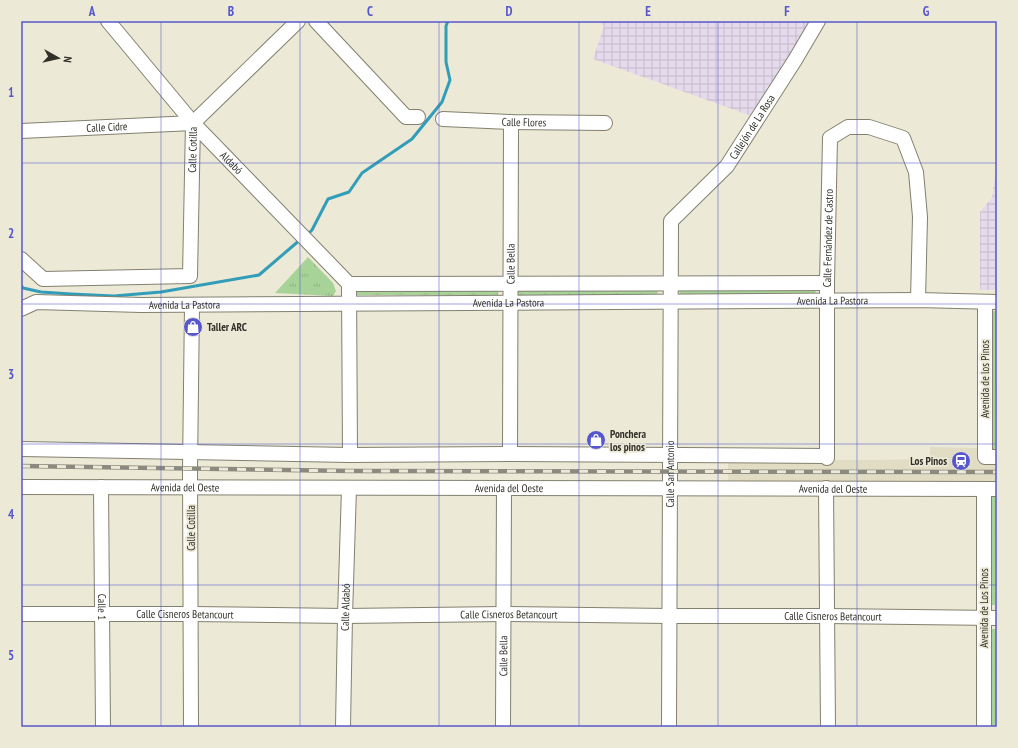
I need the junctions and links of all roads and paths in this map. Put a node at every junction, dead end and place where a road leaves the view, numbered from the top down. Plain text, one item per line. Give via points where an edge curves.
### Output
1 (108, 21) edge
2 (298, 21) edge
3 (316, 21) edge
4 (818, 21) edge
5 (418, 117) dead end
6 (443, 119) dead end
7 (511, 122) junction
8 (193, 123) junction
9 (605, 123) dead end
10 (21, 131) edge
11 (671, 221) joint
12 (21, 259) edge
13 (827, 283) junction
14 (349, 284) junction
15 (511, 284) junction
16 (671, 284) junction
17 (918, 300) junction
18 (671, 301) junction
19 (827, 301) junction
20 (511, 302) junction
21 (991, 302) edge
22 (349, 303) junction
23 (192, 305) junction
24 (21, 309) edge
25 (21, 449) edge
26 (190, 453) junction
27 (510, 454) junction
28 (670, 454) junction
29 (350, 455) junction
30 (991, 457) edge
31 (21, 487) edge
32 (101, 487) junction
33 (190, 488) junction
34 (349, 488) junction
35 (504, 488) junction
36 (670, 488) junction
37 (826, 488) junction
38 (991, 489) edge
39 (21, 614) edge
40 (191, 614) junction
41 (504, 614) junction
42 (102, 615) junction
43 (345, 616) junction
44 (669, 616) junction
45 (827, 616) junction
46 (990, 617) edge
47 (102, 727) edge
48 (191, 727) edge
49 (343, 727) edge
50 (503, 727) edge
51 (669, 727) edge
52 (828, 727) edge
53 (984, 727) edge

1 - 8 street, Aldabó
2 - 8 street, Calle Cotilla
3 - 5 street via 406,117
4 - 11 street, Callejón de La Rosa via 727,166
6 - 7 street, Calle Flores
7 - 9 street, Calle Flores
7 - 15 street, Calle Bella
8 - 10 street, Calle Cidre
8 - 12 street, Calle Cotilla via 190,276 44,279
8 - 14 street, Aldabó
11 - 16 street, Calle San Antonio
13 - 16 street, Avenida La Pastora
13 - 17 street, Calle Fernández de Castro via 830,138 848,127 869,127 903,138 916,172 920,217
13 - 19 street, Calle Fernández de Castro
14 - 15 street, Avenida La Pastora
14 - 22 street
15 - 16 street, Avenida La Pastora
15 - 20 street, Calle Bella
16 - 18 street, Calle San Antonio
17 - 19 street, Avenida La Pastora
17 - 21 street, Avenida La Pastora
18 - 19 street, Avenida La Pastora
18 - 20 street, Avenida La Pastora
18 - 28 street, Calle San Antonio
19 - 28 street, Calle Fernández de Castro via 827,457
20 - 22 street, Avenida La Pastora
20 - 27 street, Calle Bella
21 - 30 street, Avenida de los Pinos
22 - 23 street, Avenida La Pastora
22 - 29 street
23 - 24 street, Avenida La Pastora via 36,302
23 - 26 street, Calle Cotilla
25 - 26 street
26 - 29 street
26 - 33 street, Calle Cotilla
27 - 28 street
27 - 29 street
28 - 36 street, Calle San Antonio
31 - 32 street, Avenida del Oeste
32 - 33 street, Avenida del Oeste
32 - 42 street, Calle 1
33 - 34 street, Avenida del Oeste
33 - 40 street, Calle Cotilla
34 - 35 street, Avenida del Oeste
34 - 43 street, Calle Aldabó
35 - 36 street, Avenida del Oeste
35 - 41 street, Calle Bella
36 - 37 street, Avenida del Oeste
36 - 44 street, Calle San Antonio
37 - 38 street, Avenida del Oeste
37 - 45 street
38 - 46 street, Avenida de Los Pinos
39 - 42 street, Calle Cisneros Betancourt
40 - 42 street, Calle Cisneros Betancourt
40 - 43 street, Calle Cisneros Betancourt
40 - 48 street, Calle Cotilla
41 - 43 street, Calle Cisneros Betancourt
41 - 44 street, Calle Cisneros Betancourt
41 - 50 street, Calle Bella
42 - 47 street, Calle 1
43 - 49 street, Calle Aldabó
44 - 45 street, Calle Cisneros Betancourt
44 - 51 street, Calle San Antonio
45 - 46 street, Calle Cisneros Betancourt
45 - 52 street
46 - 53 street, Avenida de Los Pinos

